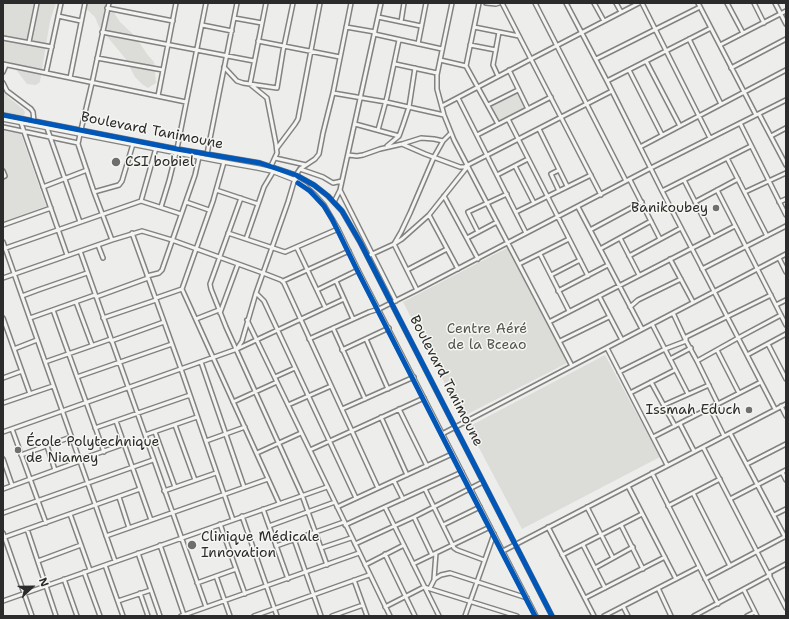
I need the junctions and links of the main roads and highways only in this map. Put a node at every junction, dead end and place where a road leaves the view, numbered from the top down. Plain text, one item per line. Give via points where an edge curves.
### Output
1 (3, 114) edge
2 (3, 119) edge
3 (80, 132) junction
4 (177, 151) junction
5 (536, 616) edge
6 (552, 616) edge

1 - 3 main road, Boulevard Tanimoune
2 - 3 main road, Boulevard Tanimoune
3 - 4 main road, Boulevard Tanimoune
3 - 4 main road, Boulevard Tanimoune
4 - 5 main road, Boulevard Tanimoune via 258,168 295,180 324,205
4 - 6 main road, Boulevard Tanimoune via 260,163 296,175 328,196 342,211 368,256

